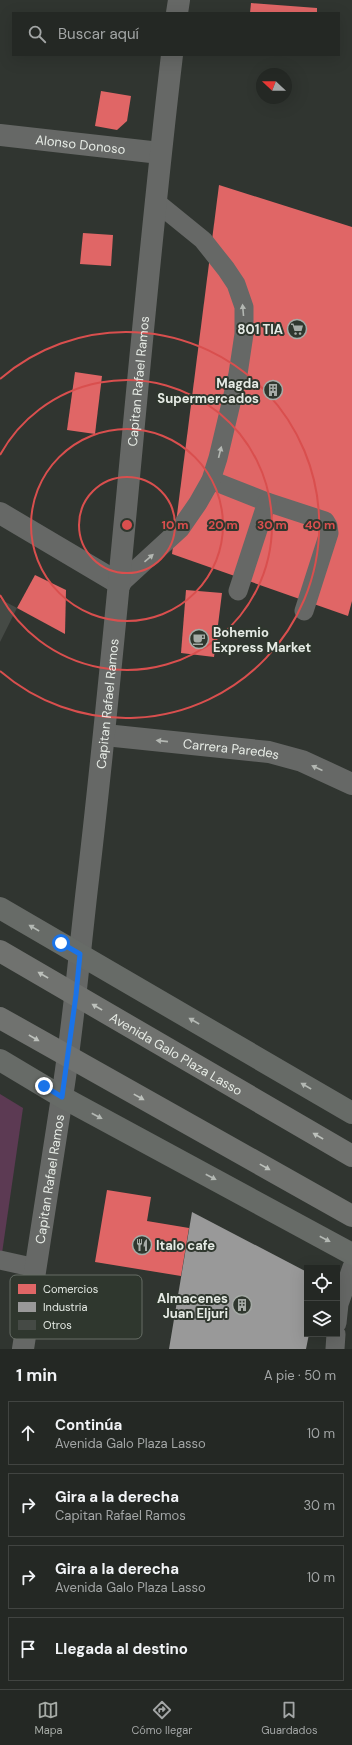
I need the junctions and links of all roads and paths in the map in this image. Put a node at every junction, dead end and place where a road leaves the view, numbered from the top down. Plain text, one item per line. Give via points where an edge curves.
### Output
1 (179, 0) edge
2 (177, 12) edge
3 (172, 56) edge
4 (0, 135) edge
5 (160, 153) junction
6 (155, 201) junction
7 (211, 480) junction
8 (267, 502) junction
9 (0, 512) edge
10 (120, 584) junction
11 (238, 591) dead end
12 (304, 611) dead end
13 (105, 734) junction
14 (352, 784) edge
15 (0, 908) edge
16 (0, 951) edge
17 (80, 954) junction
18 (76, 995) junction
19 (0, 1018) edge
20 (68, 1058) junction
21 (0, 1060) edge
22 (62, 1097) junction
23 (352, 1113) edge
24 (352, 1156) edge
25 (352, 1216) edge
26 (352, 1254) edge
27 (0, 1260) edge
28 (352, 1267) edge
29 (36, 1268) junction
30 (35, 1275) edge
31 (339, 1301) edge
32 (336, 1337) edge
33 (25, 1339) edge
34 (23, 1349) edge
35 (335, 1349) edge

1 - 2 street
3 - 5 street, Capitan Rafael Ramos
4 - 5 street, Alonso Donoso
5 - 6 street, Capitan Rafael Ramos
7 -> 6 lane via 238,374 244,334 244,307 236,284 203,240
6 - 10 street, Capitan Rafael Ramos
7 - 8 lane
10 -> 7 lane via 180,529
8 - 11 lane
8 - 12 lane via 325,521 328,526 329,533
9 - 10 street
10 - 13 street, Capitan Rafael Ramos
14 -> 13 street, Carrera Paredes via 302,761 269,752
13 - 17 street, Capitan Rafael Ramos
17 -> 15 main road
18 -> 16 main road, Avenida Galo Plaza Lasso
17 - 18 street, Capitan Rafael Ramos
23 -> 17 main road
18 - 20 street, Capitan Rafael Ramos
24 -> 18 main road, Avenida Galo Plaza Lasso
19 -> 20 main road
20 - 22 street, Capitan Rafael Ramos
20 -> 25 main road
21 - 22 main road
22 -> 26 main road
22 - 29 street, Capitan Rafael Ramos
27 - 29 lane
28 - 31 lane
29 - 30 street, Capitan Rafael Ramos
32 - 35 lane
33 - 34 street, Capitan Rafael Ramos

